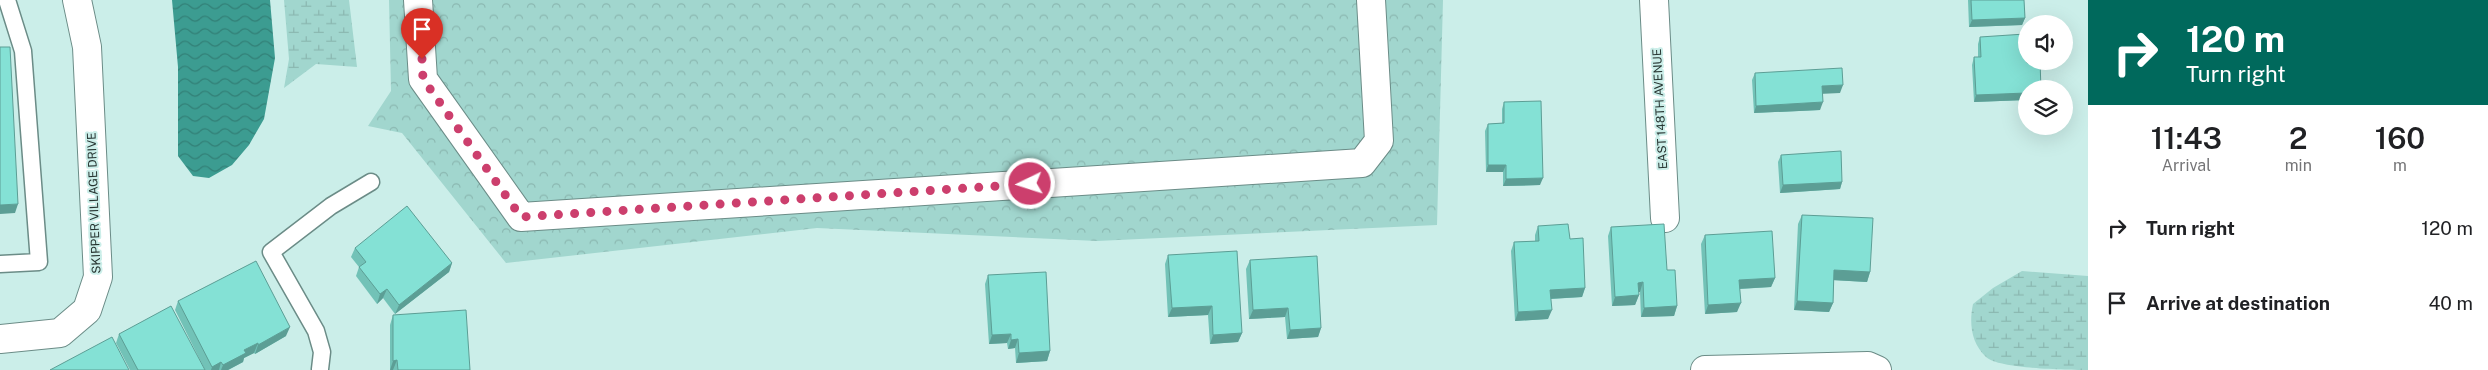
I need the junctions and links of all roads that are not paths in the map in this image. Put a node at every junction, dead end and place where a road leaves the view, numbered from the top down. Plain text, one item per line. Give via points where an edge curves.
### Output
1 (7, 0) edge
2 (77, 0) edge
3 (418, 0) edge
4 (1370, 0) edge
5 (1654, 0) edge
6 (371, 182) dead end
7 (1665, 218) dead end
8 (0, 264) edge
9 (0, 339) edge
10 (323, 370) edge
11 (1705, 370) edge
12 (1877, 370) edge

1 - 8 lane via 23,51 39,262
2 - 9 street, SKIPPER VILLAGE DRIVE via 87,47 98,277 87,310 60,333
3 - 4 street via 423,79 521,217 1362,163 1379,141
5 - 7 street, EAST 148TH AVENUE
6 - 10 lane via 331,206 271,252 316,331
11 - 12 street via 1868,366

